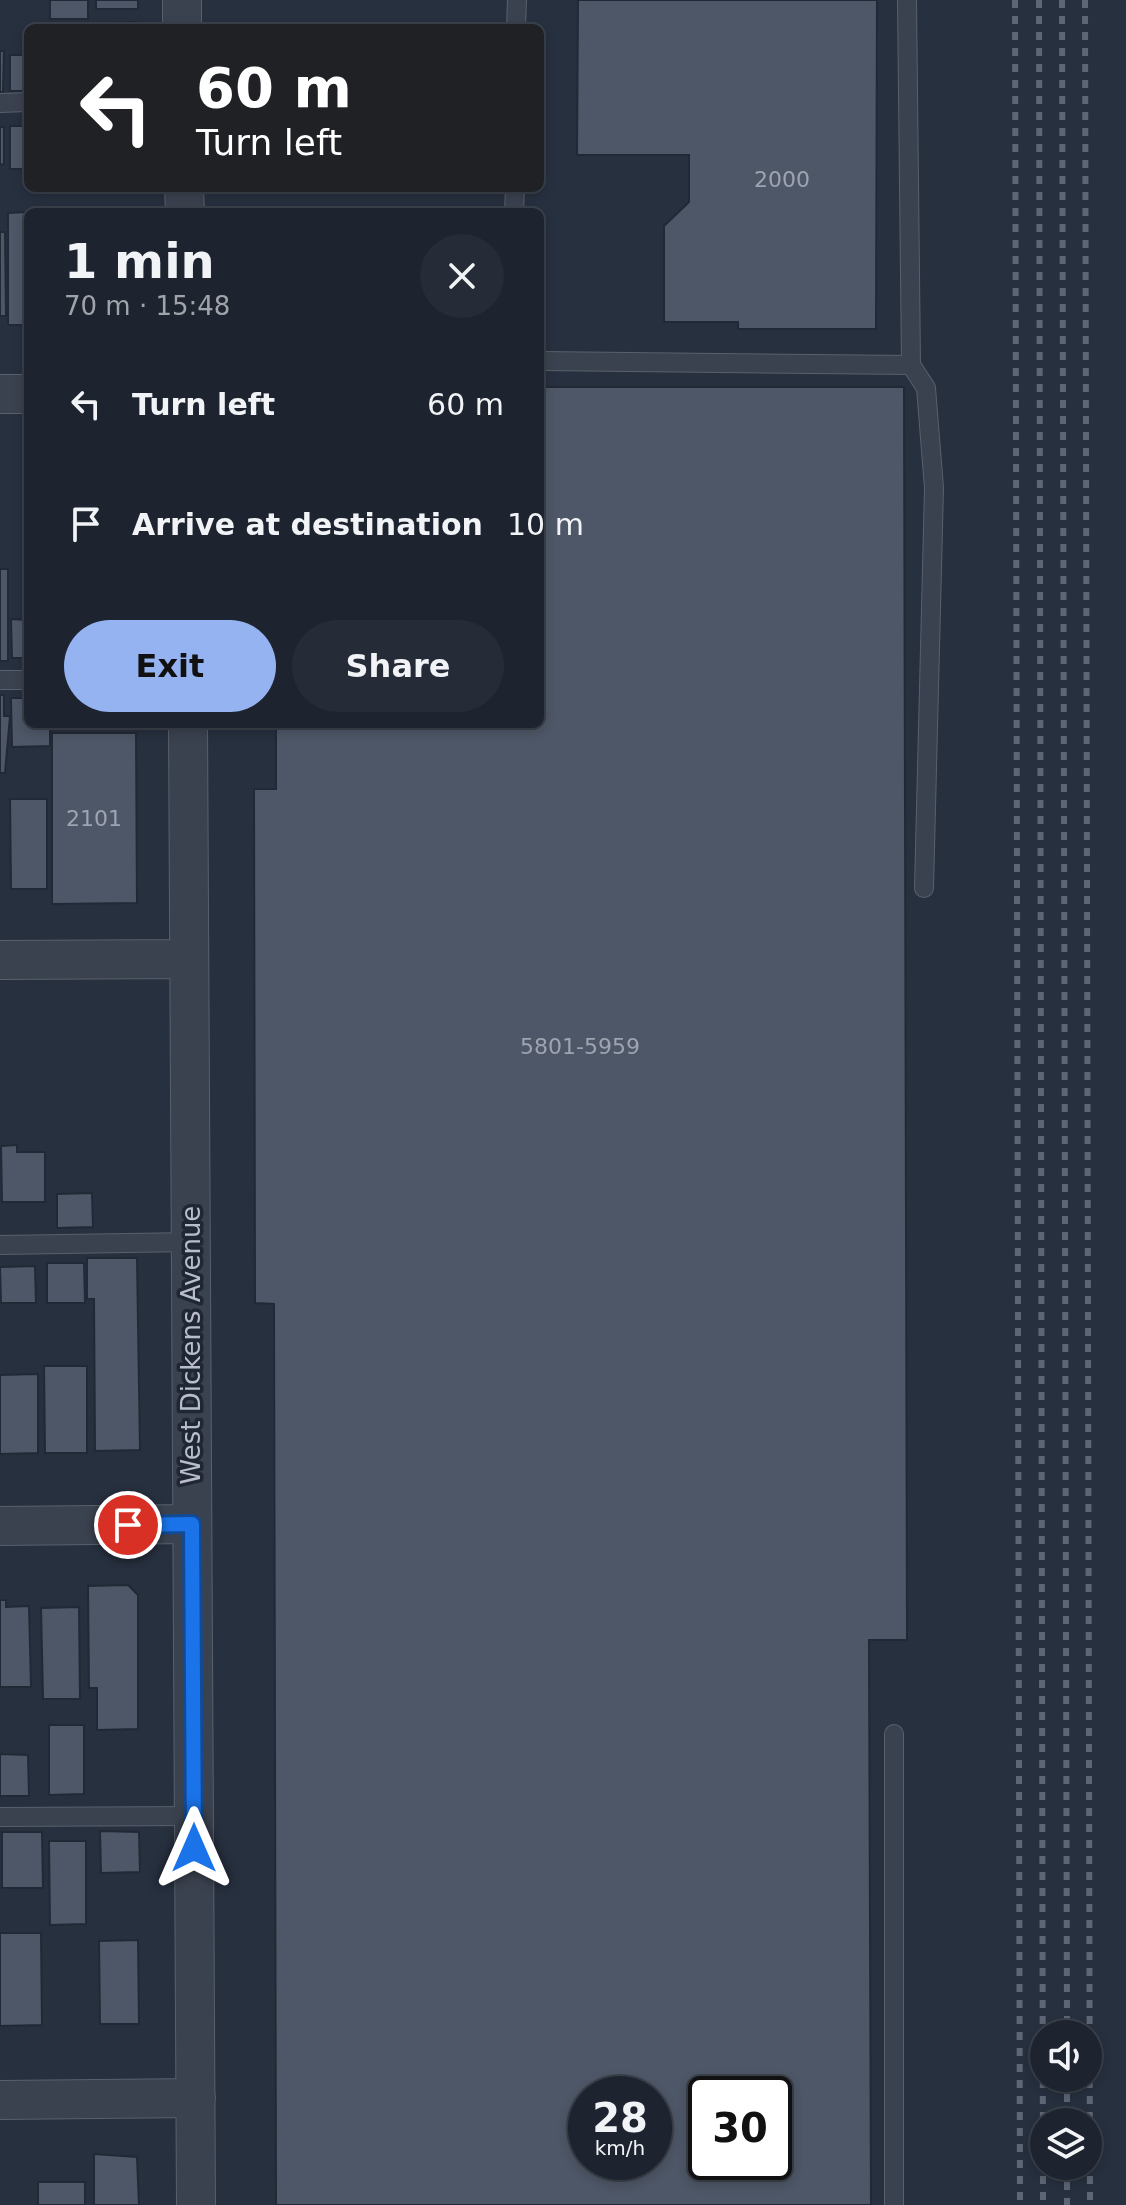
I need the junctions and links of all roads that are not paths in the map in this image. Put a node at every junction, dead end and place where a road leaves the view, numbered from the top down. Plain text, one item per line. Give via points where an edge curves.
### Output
1 (182, 0) edge
2 (517, 0) edge
3 (907, 0) edge
4 (182, 24) edge
5 (516, 24) edge
6 (24, 102) edge
7 (0, 103) edge
8 (544, 361) edge
9 (911, 365) junction
10 (0, 394) edge
11 (24, 394) edge
12 (0, 680) edge
13 (24, 680) edge
14 (188, 728) edge
15 (924, 888) dead end
16 (189, 959) junction
17 (0, 960) edge
18 (191, 1242) junction
19 (0, 1245) edge
20 (192, 1524) junction
21 (0, 1526) edge
22 (894, 1734) dead end
23 (194, 1816) junction
24 (0, 1817) edge
25 (196, 2098) junction
26 (0, 2100) edge
27 (196, 2205) edge
28 (894, 2205) edge

1 - 4 street
2 - 5 lane
3 - 9 lane
6 - 7 lane
8 - 9 lane
9 - 15 lane via 926,388 934,488
10 - 11 street
12 - 13 lane
14 - 16 street, West Dickens Avenue
16 - 17 street
16 - 18 street, West Dickens Avenue
18 - 19 lane
18 - 20 street, West Dickens Avenue
20 - 21 street
20 - 23 street, West Dickens Avenue
22 - 28 lane
23 - 24 lane
23 - 25 street, West Dickens Avenue
25 - 26 street
25 - 27 street, West Dickens Avenue

